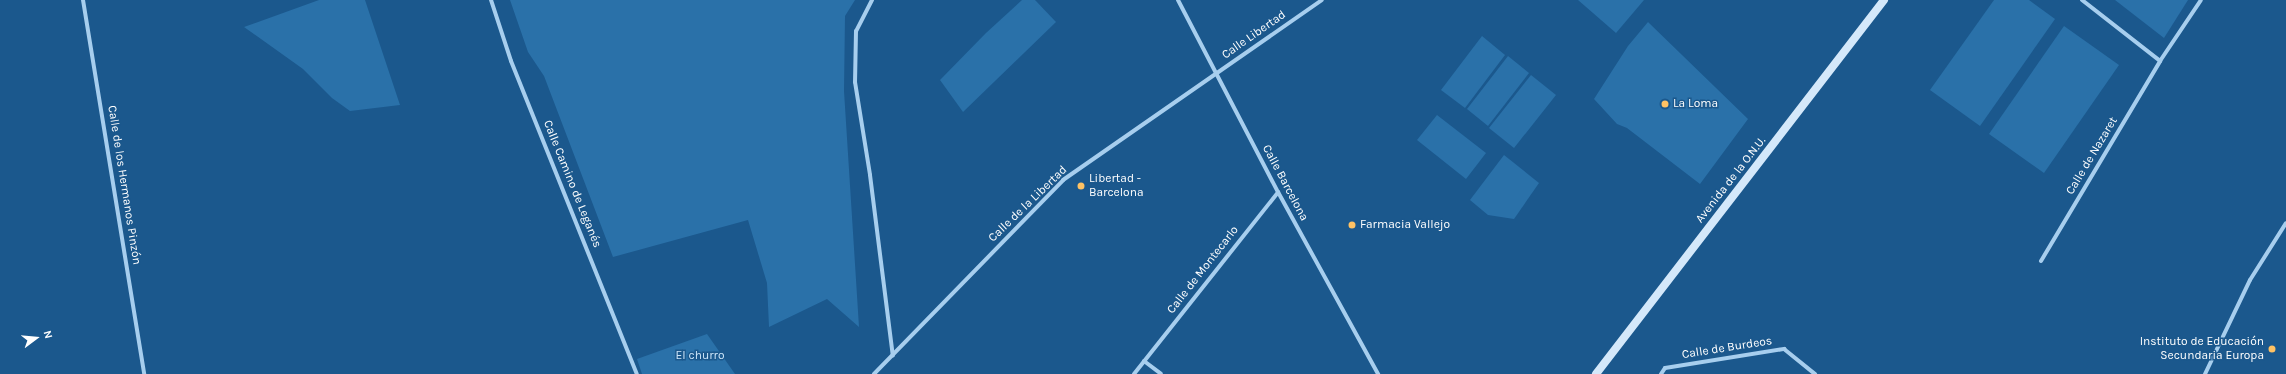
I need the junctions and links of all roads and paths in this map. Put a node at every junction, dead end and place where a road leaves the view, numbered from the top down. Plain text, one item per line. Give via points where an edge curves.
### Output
1 (83, 0) edge
2 (491, 0) edge
3 (872, 0) edge
4 (1178, 0) edge
5 (1322, 0) edge
6 (1884, 0) edge
7 (2082, 0) edge
8 (2201, 0) edge
9 (2160, 61) junction
10 (1216, 73) junction
11 (1278, 192) junction
12 (2286, 223) edge
13 (2041, 261) dead end
14 (893, 356) junction
15 (1144, 361) junction
16 (144, 374) edge
17 (637, 374) edge
18 (874, 374) edge
19 (1134, 374) edge
20 (1161, 374) edge
21 (1378, 374) edge
22 (1596, 374) edge
23 (1661, 374) edge
24 (1815, 374) edge
25 (2205, 374) edge

1 - 16 street, Calle de los Hermanos Pinzón
2 - 17 street, Calle Camino de Leganés via 511,61
3 - 14 street via 856,31 855,82 870,175
4 - 10 street, Calle Barcelona
5 - 10 street, Calle Libertad
6 - 22 street, Avenida de la O.N.U.
7 - 9 street
8 - 9 street, Calle de Nazaret
9 - 13 street, Calle de Nazaret
10 - 11 street, Calle Barcelona
10 - 14 street, Calle de la Libertad via 1063,180
11 - 15 street, Calle de Montecarlo
11 - 21 street, Calle Barcelona
12 - 25 street via 2250,280
14 - 18 street, Calle de la Libertad
15 - 19 street, Calle de Montecarlo
15 - 20 street
23 - 24 street, Calle de Burdeos via 1665,368 1784,349

